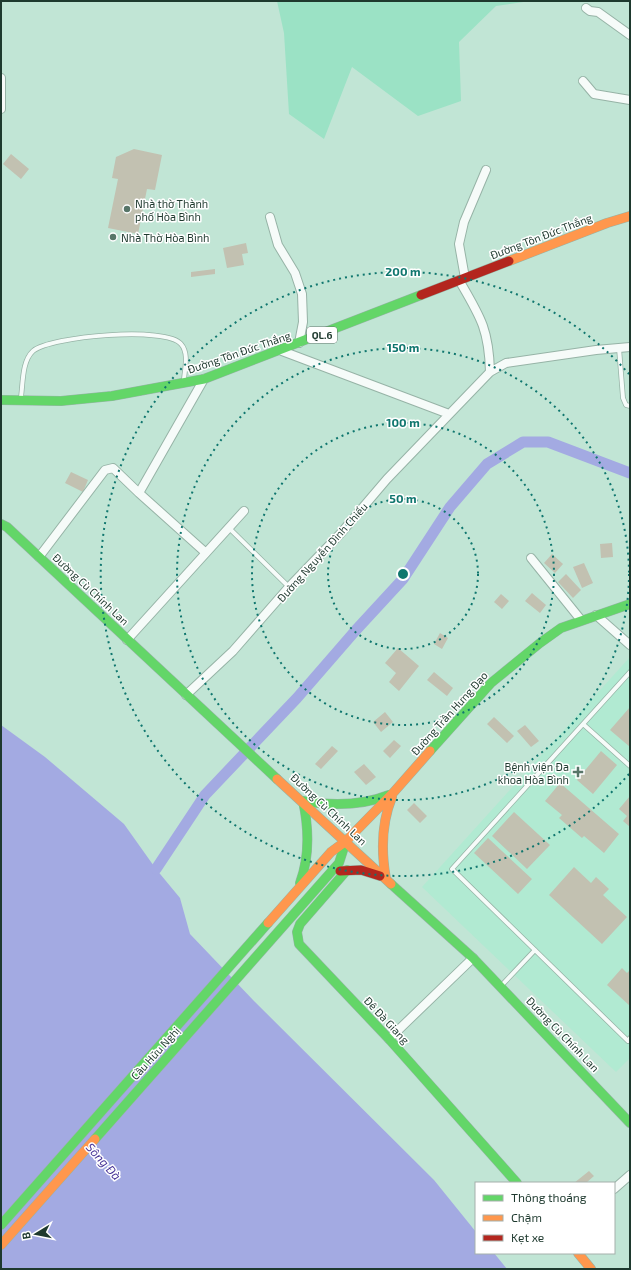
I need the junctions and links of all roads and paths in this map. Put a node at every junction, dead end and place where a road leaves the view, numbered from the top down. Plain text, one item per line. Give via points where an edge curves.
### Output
1 (586, 8) dead end
2 (630, 35) edge
3 (1, 78) edge
4 (584, 81) dead end
5 (630, 100) edge
6 (1, 110) edge
7 (486, 170) dead end
8 (630, 216) edge
9 (270, 217) dead end
10 (462, 279) junction
11 (299, 344) junction
12 (630, 347) edge
13 (619, 348) junction
14 (282, 350) junction
15 (490, 372) junction
16 (204, 379) junction
17 (184, 384) junction
18 (1, 400) edge
19 (20, 401) junction
20 (630, 406) edge
21 (449, 414) junction
22 (139, 493) junction
23 (244, 511) dead end
24 (1, 524) edge
25 (229, 528) junction
26 (206, 553) junction
27 (39, 557) junction
28 (531, 558) dead end
29 (289, 587) junction
30 (630, 604) edge
31 (596, 615) junction
32 (581, 620) junction
33 (127, 640) junction
34 (630, 645) edge
35 (630, 672) edge
36 (186, 696) junction
37 (583, 724) junction
38 (630, 766) edge
39 (393, 793) junction
40 (303, 801) junction
41 (346, 841) junction
42 (317, 867) joint
43 (347, 870) junction
44 (327, 877) junction
45 (386, 878) junction
46 (297, 890) junction
47 (535, 950) junction
48 (473, 958) junction
49 (500, 986) junction
50 (630, 1038) edge
51 (389, 1039) junction
52 (630, 1123) edge
53 (630, 1175) edge
54 (516, 1182) edge
55 (615, 1188) edge
56 (1, 1225) edge
57 (1, 1245) edge
58 (579, 1254) edge
59 (591, 1269) edge

1 - 2 street via 598,12
3 - 6 street
4 - 5 street via 594,94
7 - 10 street via 464,222 459,244
8 - 10 main road, Đường Tôn Đức Thắng / QL.6
9 - 11 street via 274,236 300,283 303,322
10 - 11 main road, Đường Tôn Đức Thắng / QL.6
10 - 15 street via 486,332
11 - 14 main road, Đường Tôn Đức Thắng / QL.6
12 - 13 street, Đường Nguyễn Đình Chiểu
13 - 15 street, Đường Nguyễn Đình Chiểu via 506,363
13 - 20 lane via 623,398 626,405
14 - 16 main road, Đường Tôn Đức Thắng / QL.6
14 - 21 street
15 - 21 street, Đường Nguyễn Đình Chiểu
16 - 17 main road, Đường Tôn Đức Thắng / QL.6
16 - 22 street
17 - 19 main road, Đường Tôn Đức Thắng / QL.6 via 112,396 61,401
17 - 19 lane via 186,354 181,343 173,338 91,336 42,346 32,352 25,366
18 - 19 main road, Đường Tôn Đức Thắng / QL.6
21 - 29 street, Đường Nguyễn Đình Chiểu
22 - 26 street
22 - 27 street via 113,468 105,470
23 - 25 street
24 - 27 main road, Đường Cù Chính Lan
25 - 26 street
25 - 29 lane
26 - 33 street
27 - 33 main road, Đường Cù Chính Lan
28 - 32 street
29 - 36 street, Đường Nguyễn Đình Chiểu via 233,650
30 - 31 main road, Đường Trần Hưng Đạo
31 - 32 main road, Đường Trần Hưng Đạo
31 - 34 street
32 - 39 main road, Đường Trần Hưng Đạo via 562,628 540,643 491,683
33 - 36 main road, Đường Cù Chính Lan
35 - 37 lane
36 - 40 main road, Đường Cù Chính Lan
37 - 38 lane
37 - 47 lane via 452,869
39 - 40 main road via 372,801 350,804 327,805
39 - 41 main road, Đường Trần Hưng Đạo
39 - 45 main road via 387,808 383,832
40 - 41 main road, Đường Cù Chính Lan
40 - 46 main road via 308,830 308,854 304,875
41 - 42 main road, Đường Trần Hưng Đạo
41 - 44 main road, Cầu Hữu Nghị via 339,863
41 - 45 main road, Đường Cù Chính Lan
42 - 46 main road, Cầu Hữu Nghị
43 - 44 main road
43 - 45 main road via 367,871
43 - 51 main road, Đê Đà Giang via 300,924 298,940 302,948
44 - 57 main road, Cầu Hữu Nghị
45 - 48 main road, Đường Cù Chính Lan
46 - 56 main road, Cầu Hữu Nghị
47 - 49 lane
47 - 50 lane via 628,1041
48 - 49 main road, Đường Cù Chính Lan
48 - 51 street
49 - 52 main road, Đường Cù Chính Lan
51 - 54 main road, Đê Đà Giang
53 - 55 street
58 - 59 main road

